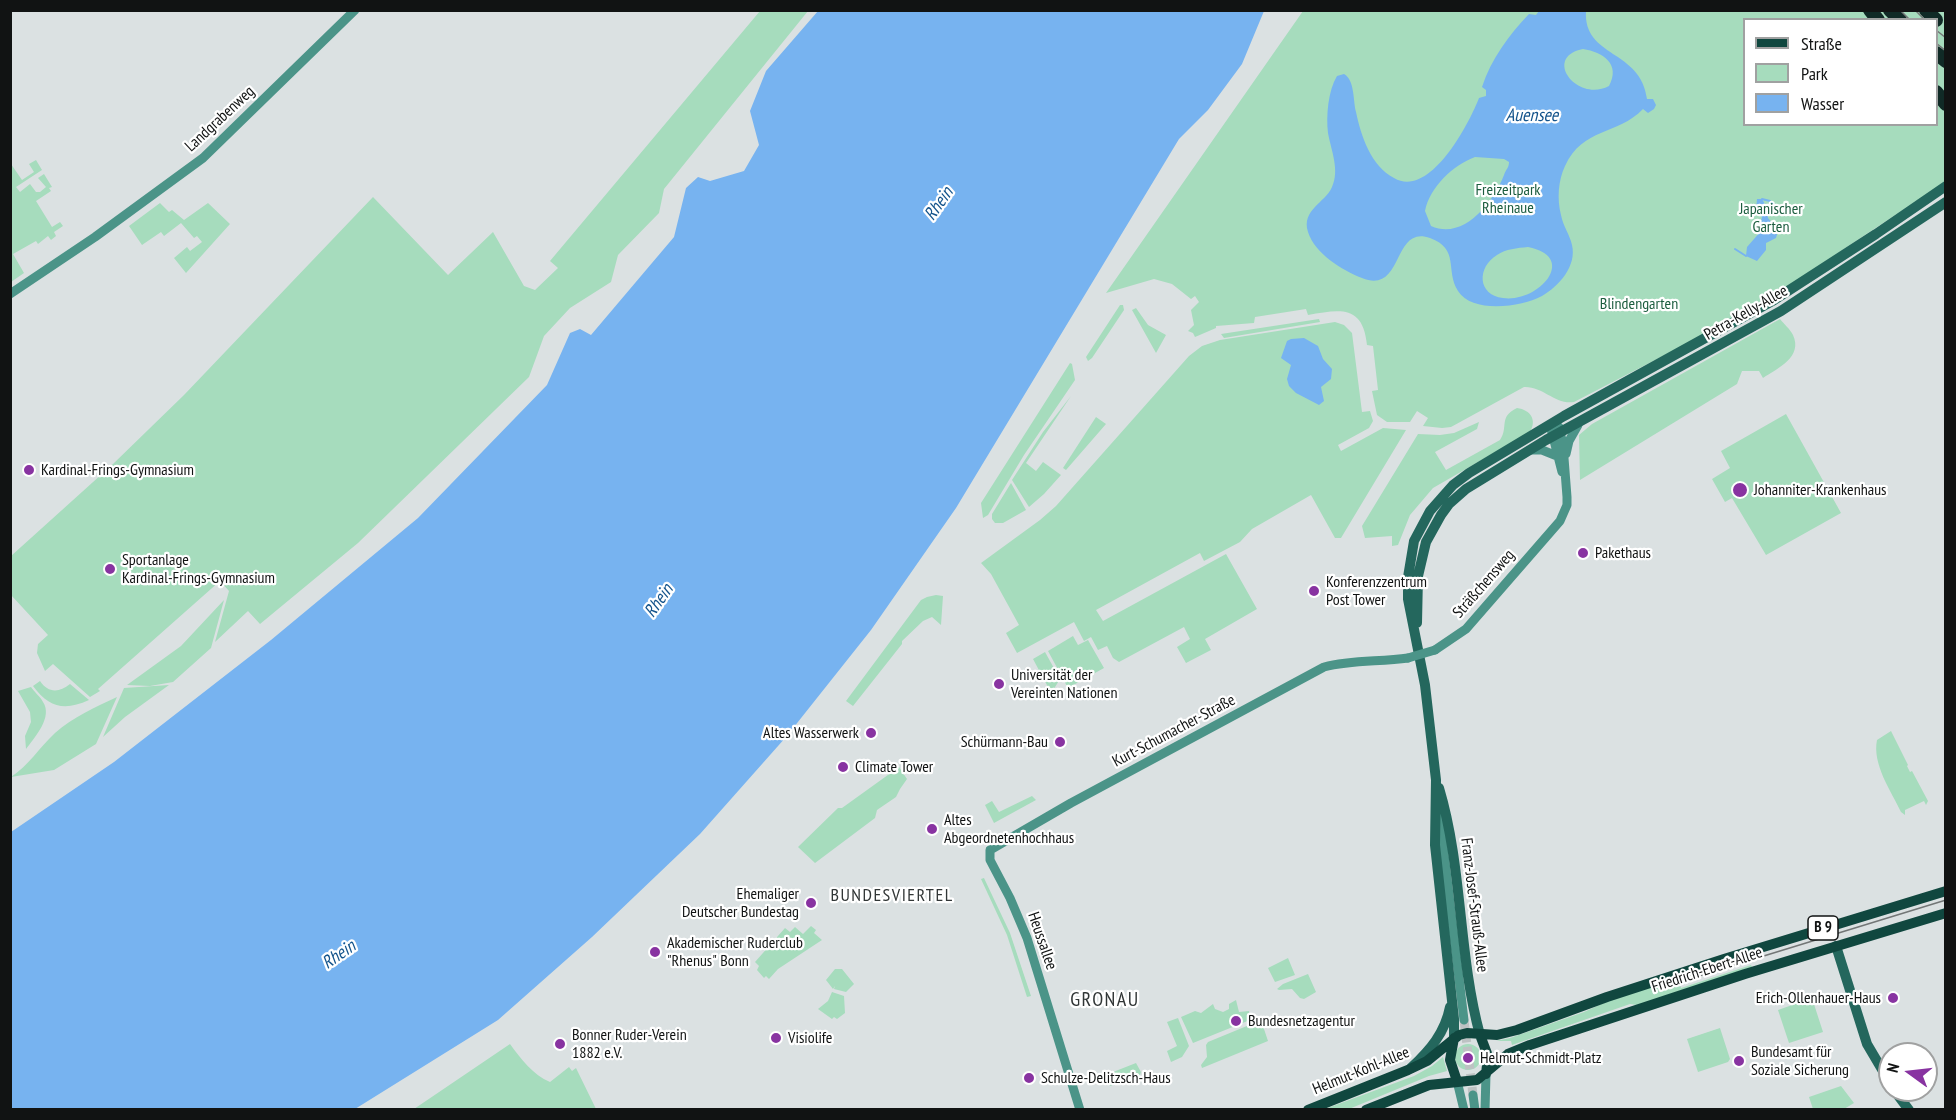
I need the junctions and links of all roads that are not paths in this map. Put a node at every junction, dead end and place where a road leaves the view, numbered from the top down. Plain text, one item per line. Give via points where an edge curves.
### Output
1 (355, 10) edge
2 (1946, 186) edge
3 (1946, 202) edge
4 (10, 294) edge
5 (1553, 423) junction
6 (1578, 425) junction
7 (1557, 435) junction
8 (1530, 450) junction
9 (1557, 456) junction
10 (1565, 463) junction
11 (1567, 485) junction
12 (1417, 638) junction
13 (1384, 661) joint
14 (1436, 780) junction
15 (989, 854) joint
16 (1946, 891) edge
17 (1946, 913) edge
18 (1836, 946) junction
19 (1452, 998) junction
20 (1464, 1020) tunnel mouth
21 (1480, 1035) junction
22 (1454, 1038) junction
23 (1878, 1062) edge
24 (1408, 1070) junction
25 (1486, 1074) junction
26 (1457, 1081) junction
27 (1473, 1095) tunnel mouth
28 (1080, 1110) edge
29 (1308, 1110) edge
30 (1366, 1110) edge
31 (1464, 1110) edge
32 (1474, 1110) edge
33 (1485, 1110) edge

1 - 4 street, Landgrabenweg via 207,154
2 - 5 main road, Petra-Kelly-Allee via 1774,300
3 - 6 main road, Petra-Kelly-Allee via 1781,311
5 - 7 street
5 - 12 main road, Franz-Josef-Strauß-Allee via 1469,473 1430,511 1414,541 1408,577
6 - 7 main road, Petra-Kelly-Allee
6 - 10 street via 1569,441
7 - 8 main road, Franz-Josef-Strauß-Allee
7 - 9 street, Sträßchensweg
7 - 10 street, Sträßchensweg
8 - 9 street
8 - 12 main road, Franz-Josef-Strauß-Allee via 1466,489 1435,524 1420,563
9 - 11 street, Sträßchensweg
10 - 11 street, Sträßchensweg
11 - 13 street, Sträßchensweg, bridge via 1567,505 1560,521 1458,636 1435,650
12 - 14 main road, Franz-Josef-Strauß-Allee
13 - 15 street, Kurt-Schumacher-Straße via 1347,661 1303,677 992,847
14 - 19 main road, Franz-Josef-Strauß-Allee via 1435,845
14 - 20 street, Franz-Josef-Strauß-Allee
14 - 21 main road, Franz-Josef-Strauß-Allee via 1449,824
15 - 28 street, Heussallee via 1027,938
16 - 21 main road, Friedrich-Ebert-Allee / B 9 via 1724,959 1517,1030
17 - 18 main road, Friedrich-Ebert-Allee / B 9
18 - 23 main road via 1868,1044
18 - 25 main road, Friedrich-Ebert-Allee / B 9 via 1530,1045 1508,1054
19 - 22 main road, Franz-Josef-Strauß-Allee
19 - 24 main road via 1441,1034
21 - 22 main road, B 9 via 1467,1033
21 - 25 main road via 1487,1053
22 - 24 main road, Helmut-Kohl-Allee via 1432,1057
22 - 26 main road via 1450,1060
24 - 29 main road, Helmut-Kohl-Allee
25 - 26 main road, B 9 via 1473,1081
25 - 33 street
26 - 30 main road, B 9 via 1422,1087
26 - 31 street
27 - 32 street

